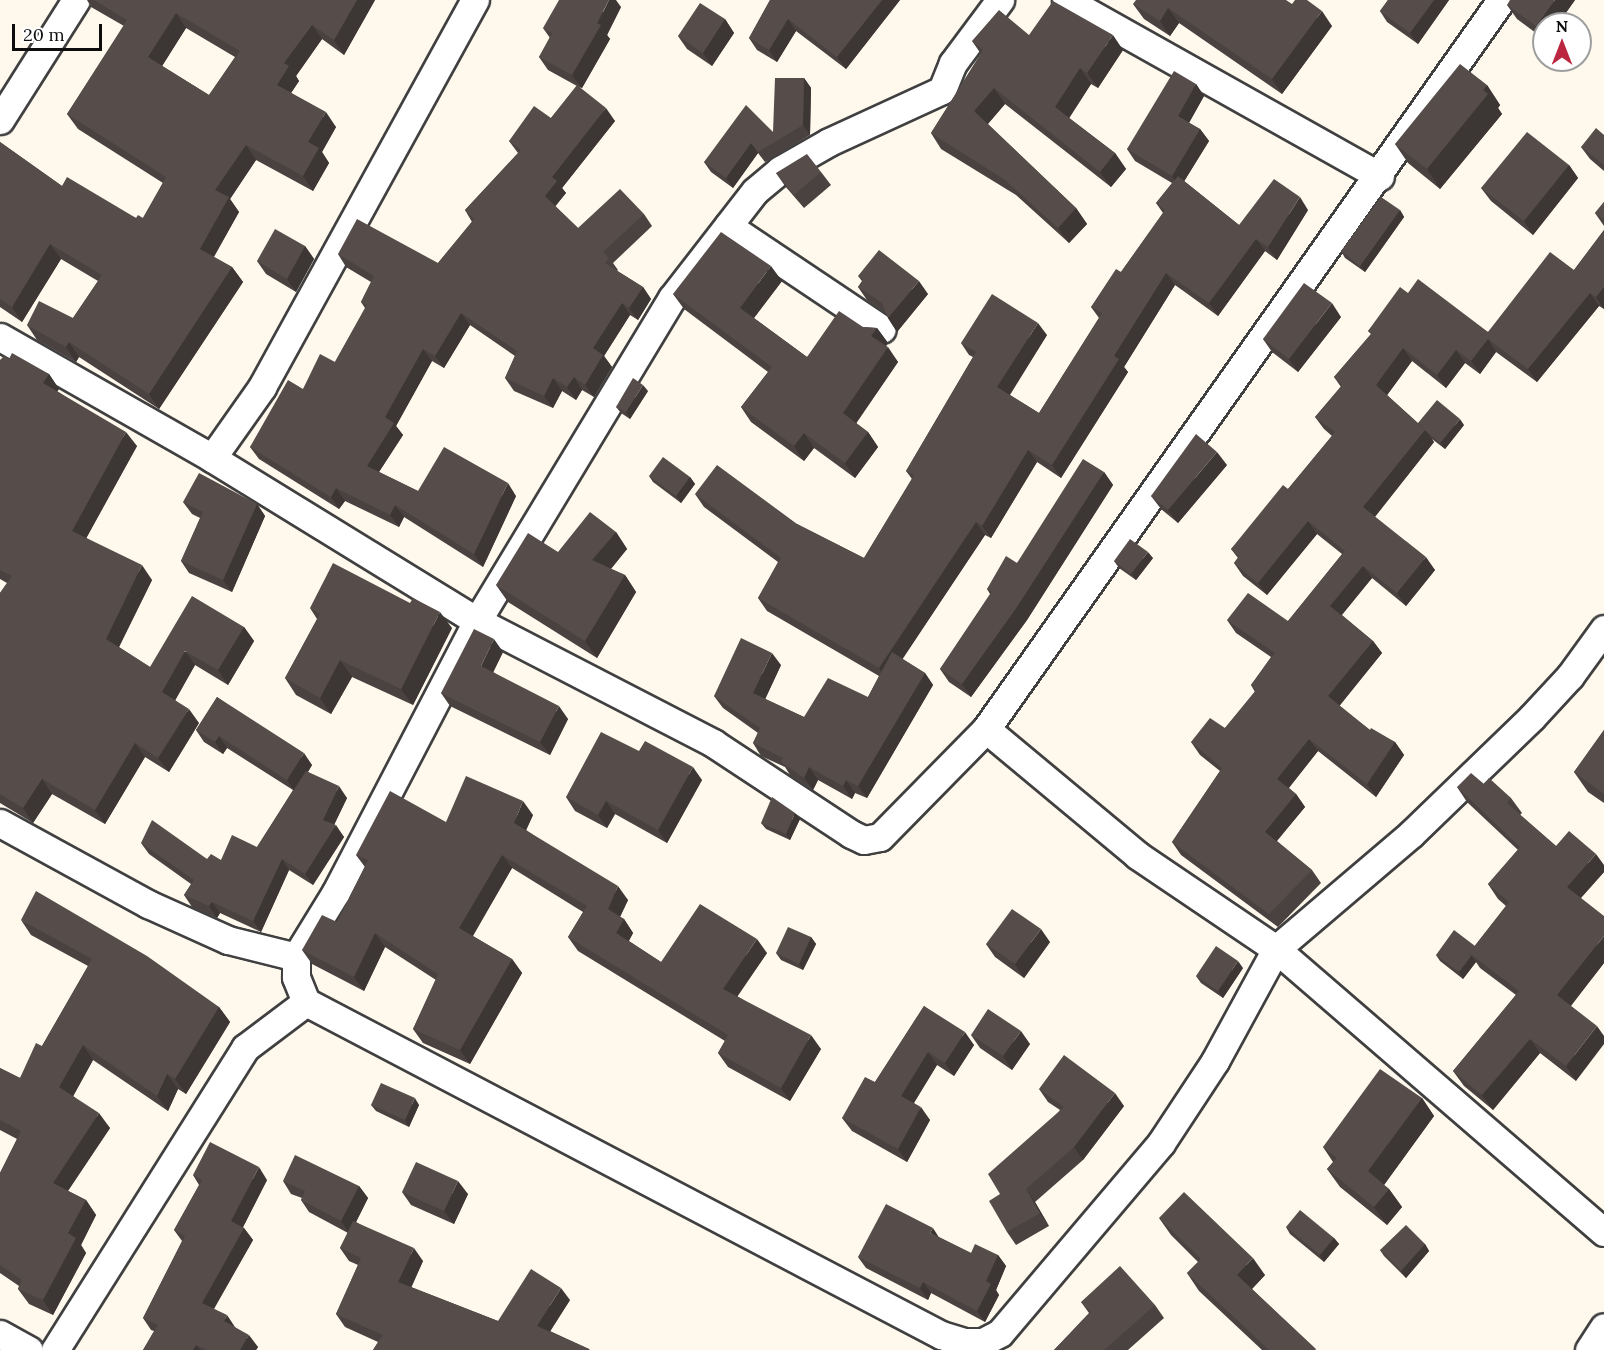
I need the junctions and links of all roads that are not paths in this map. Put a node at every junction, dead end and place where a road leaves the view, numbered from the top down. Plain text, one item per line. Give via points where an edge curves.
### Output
1 (76, 0) edge
2 (475, 0) edge
3 (1000, 0) edge
4 (1066, 0) edge
5 (1501, 0) edge
6 (0, 120) edge
7 (1380, 176) junction
8 (728, 226) junction
9 (882, 329) dead end
10 (0, 337) edge
11 (212, 458) junction
12 (477, 621) junction
13 (1604, 629) edge
14 (986, 729) junction
15 (0, 823) edge
16 (1276, 949) junction
17 (296, 957) junction
18 (306, 1002) junction
19 (1604, 1232) edge
20 (1604, 1328) edge
21 (0, 1334) edge
22 (29, 1350) edge
23 (55, 1350) edge
24 (1589, 1350) edge

1 - 6 street
2 - 11 street via 262,387
3 - 8 street via 953,63 942,90 829,142 780,170 755,191
4 - 7 street
5 - 7 street
7 - 14 street
8 - 9 street
8 - 12 street via 672,298
10 - 11 street
11 - 12 street
12 - 14 street via 713,743 864,840 880,837
12 - 17 street via 336,892
13 - 16 street via 1570,676 1525,725 1411,834
14 - 16 street via 1137,855
15 - 17 street via 148,903 228,940
16 - 18 street via 1215,1061 1161,1143 1000,1333 983,1342 964,1342 941,1335
16 - 19 street
17 - 18 street via 296,977
18 - 23 street via 244,1048
20 - 24 street
21 - 22 street

